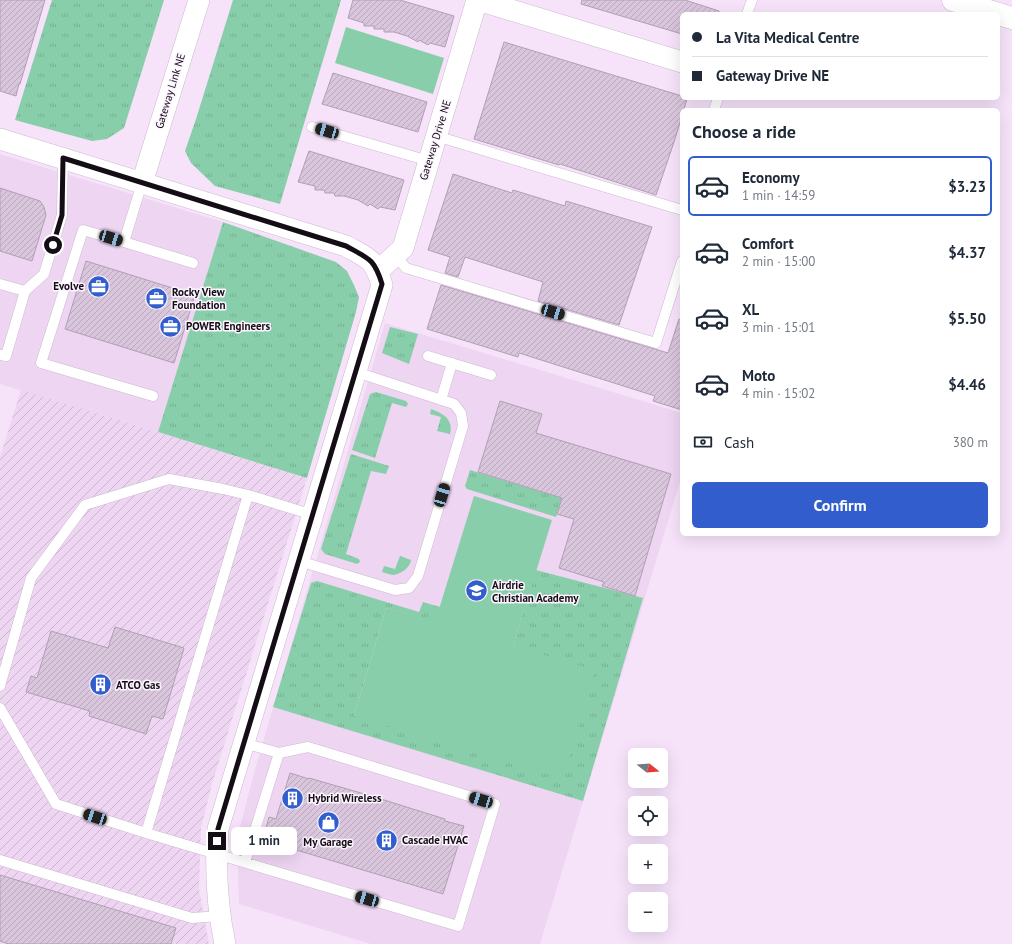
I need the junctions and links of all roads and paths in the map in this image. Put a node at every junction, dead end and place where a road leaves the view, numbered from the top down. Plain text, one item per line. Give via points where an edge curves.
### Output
1 (199, 0) edge
2 (478, 0) edge
3 (752, 0) edge
4 (954, 0) edge
5 (748, 12) edge
6 (993, 12) edge
7 (1000, 14) edge
8 (1012, 18) edge
9 (680, 61) edge
10 (312, 127) dead end
11 (436, 136) junction
12 (0, 139) edge
13 (63, 158) junction
14 (429, 161) junction
15 (142, 183) junction
16 (680, 209) edge
17 (124, 242) junction
18 (395, 255) junction
19 (193, 263) dead end
20 (680, 267) edge
21 (378, 271) junction
22 (0, 284) edge
23 (25, 291) junction
24 (0, 355) edge
25 (428, 356) dead end
26 (452, 363) junction
27 (356, 372) junction
28 (491, 375) dead end
29 (153, 396) dead end
30 (441, 400) junction
31 (248, 495) junction
32 (313, 515) junction
33 (299, 561) junction
34 (0, 686) edge
35 (0, 708) edge
36 (244, 743) junction
37 (278, 753) junction
38 (146, 833) junction
39 (216, 854) junction
40 (0, 860) edge
41 (245, 862) junction
42 (220, 916) junction
43 (225, 944) edge

1 - 15 street, Gateway Link NE
2 - 9 street, Gateway Drive NE
2 - 11 street, Gateway Drive NE
3 - 5 lane
4 - 6 street
7 - 8 street
10 - 14 lane
11 - 14 street, Gateway Drive NE
11 - 16 lane
12 - 13 street
13 - 15 street
13 - 23 lane via 62,215 44,274
14 - 18 street, Gateway Drive NE via 403,248
15 - 17 lane
15 - 21 street via 346,246 372,260
17 - 19 lane
17 - 29 lane via 83,230 41,363
18 - 20 lane via 406,268 656,343
18 - 21 street, Gateway Drive NE
21 - 27 street via 382,284
22 - 23 lane
23 - 24 lane via 6,356
25 - 26 lane
26 - 28 lane
26 - 30 lane
27 - 30 lane
27 - 32 street
30 - 33 lane via 454,404 461,414 463,426 418,576 409,588 395,590
31 - 32 lane
31 - 34 lane via 169,479 85,505 31,578
31 - 38 lane
32 - 33 street
33 - 36 street
35 - 38 lane via 56,804
36 - 37 lane
36 - 39 street via 218,829
37 - 41 lane
37 - 41 lane via 308,747 495,804 458,926
38 - 39 lane
39 - 41 lane
39 - 42 street
40 - 42 lane via 192,918
42 - 43 street

